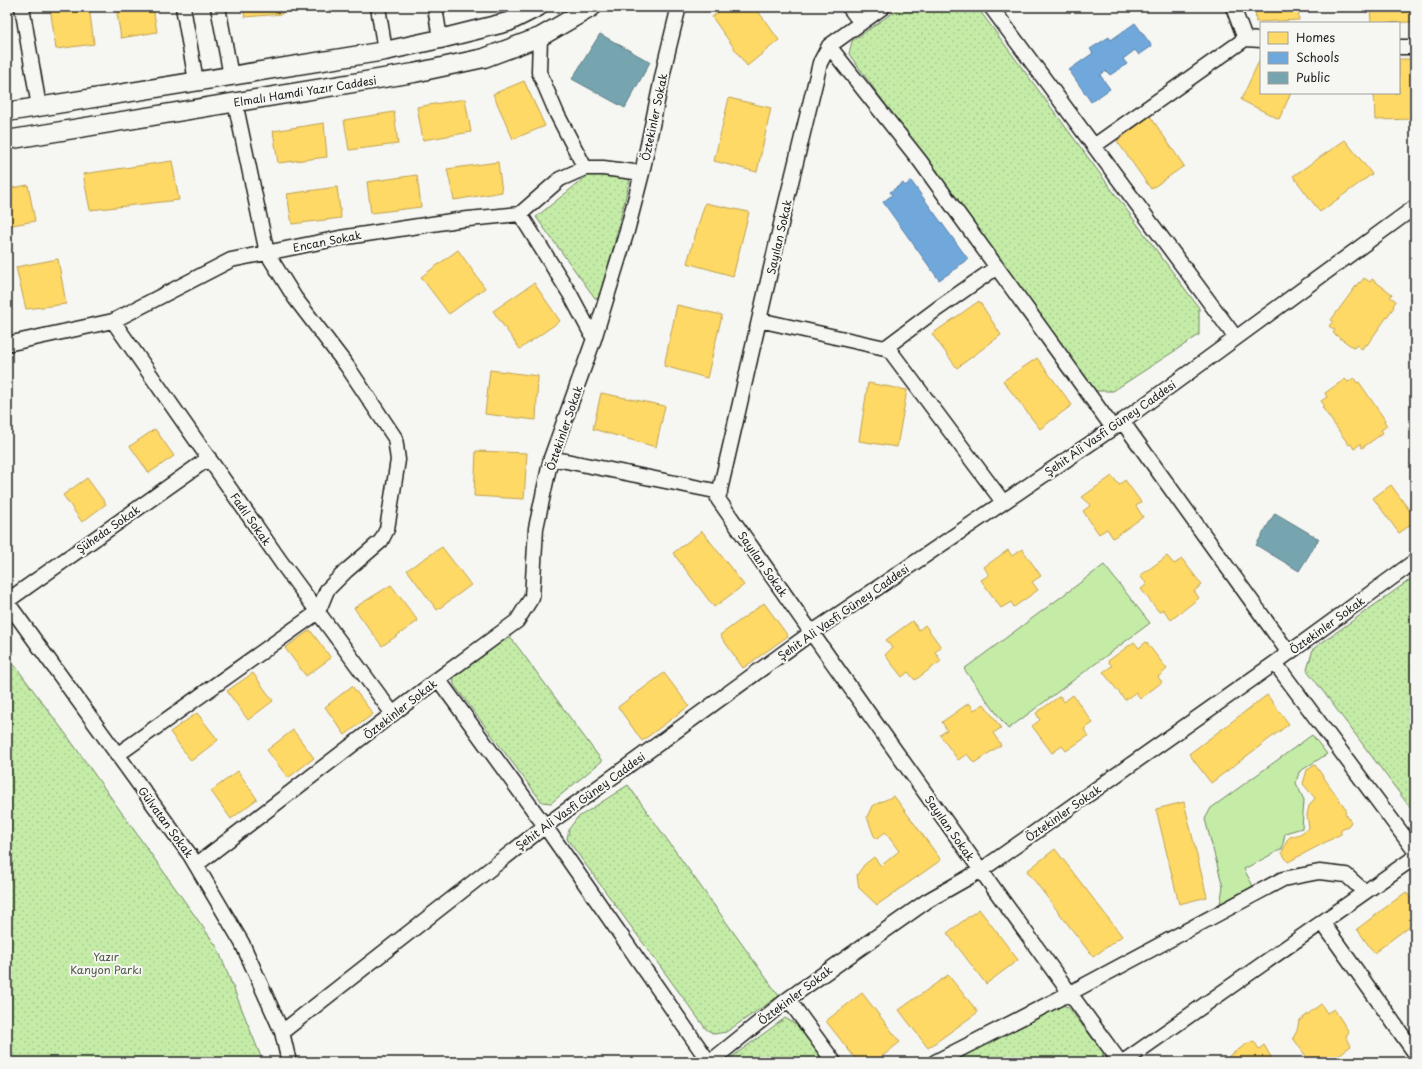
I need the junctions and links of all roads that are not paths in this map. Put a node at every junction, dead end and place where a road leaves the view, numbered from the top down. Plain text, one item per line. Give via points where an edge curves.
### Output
1 (22, 7) edge
2 (183, 7) edge
3 (218, 7) edge
4 (378, 7) edge
5 (435, 7) edge
6 (538, 7) edge
7 (592, 7) edge
8 (677, 7) edge
9 (849, 7) edge
10 (883, 7) edge
11 (991, 7) edge
12 (1233, 7) edge
13 (861, 23) junction
14 (540, 38) junction
15 (440, 39) junction
16 (1245, 39) junction
17 (1260, 40) edge
18 (830, 46) junction
19 (1400, 46) edge
20 (1415, 47) edge
21 (385, 51) junction
22 (231, 76) junction
23 (196, 82) junction
24 (235, 102) junction
25 (38, 107) junction
26 (7, 112) edge
27 (7, 140) edge
28 (1094, 146) junction
29 (585, 168) junction
30 (642, 173) junction
31 (1415, 207) edge
32 (520, 214) junction
33 (267, 253) junction
34 (997, 267) junction
35 (759, 320) junction
36 (113, 322) junction
37 (1236, 338) junction
38 (594, 339) junction
39 (7, 344) edge
40 (885, 348) junction
41 (1118, 424) junction
42 (209, 458) junction
43 (552, 458) junction
44 (720, 492) junction
45 (1003, 502) junction
46 (1415, 561) edge
47 (7, 602) edge
48 (318, 612) junction
49 (811, 632) junction
50 (1289, 653) junction
51 (1276, 663) junction
52 (438, 678) junction
53 (393, 714) junction
54 (117, 755) junction
55 (545, 826) junction
56 (1415, 851) edge
57 (1415, 857) edge
58 (196, 865) junction
59 (980, 871) junction
60 (1365, 892) junction
61 (1322, 922) junction
62 (1070, 993) junction
63 (788, 999) junction
64 (282, 1032) junction
65 (1415, 1053) edge
66 (289, 1062) edge
67 (710, 1062) edge
68 (834, 1062) edge
69 (935, 1062) edge
70 (1121, 1062) edge

1 - 25 street
2 - 23 street
3 - 22 street
4 - 21 street
5 - 15 street
6 - 15 main road via 508,22
7 - 14 main road, Elmalı Hamdi Yazır Caddesi
8 - 30 street, Öztekinler Sokak
9 - 13 street
10 - 13 street, Sayılan Sokak
11 - 28 street
12 - 16 street
13 - 18 street, Sayılan Sokak
14 - 24 main road, Elmalı Hamdi Yazır Caddesi via 484,58 414,73
14 - 29 street via 539,72 556,114
15 - 21 main road
16 - 17 street
16 - 28 street
18 - 34 street via 920,161
18 - 35 street, Sayılan Sokak via 820,63
19 - 20 street
21 - 22 main road
22 - 23 main road
23 - 25 main road
24 - 27 main road, Elmalı Hamdi Yazır Caddesi
24 - 33 street
25 - 26 main road
28 - 37 street
29 - 30 street
29 - 32 street via 560,179
30 - 38 street, Öztekinler Sokak
31 - 37 street, Şehit Ali Vasfi Güney Caddesi
32 - 33 street, Encan Sokak via 458,220 340,238
32 - 38 street via 570,294
33 - 36 street, Encan Sokak via 231,260
33 - 48 street via 295,298 347,366 395,438 398,460 387,529 380,541 327,590
34 - 40 street
34 - 41 street
35 - 40 street
35 - 44 street, Sayılan Sokak
36 - 39 street, Encan Sokak
36 - 42 street, Fadıl Sokak
37 - 41 street, Şehit Ali Vasfi Güney Caddesi
38 - 43 street, Öztekinler Sokak
40 - 45 street via 891,352
41 - 45 street, Şehit Ali Vasfi Güney Caddesi
41 - 50 street
42 - 47 street, Şüheda Sokak
42 - 48 street, Fadıl Sokak
43 - 44 street
43 - 52 street, Öztekinler Sokak via 536,528 532,597 517,622
44 - 49 street, Sayılan Sokak via 718,500
45 - 49 street, Şehit Ali Vasfi Güney Caddesi
46 - 50 street, Öztekinler Sokak
47 - 54 street, Gülvatan Sokak
48 - 53 street, Fadıl Sokak
48 - 54 street
49 - 55 street, Şehit Ali Vasfi Güney Caddesi
49 - 59 street, Sayılan Sokak
50 - 51 street, Öztekinler Sokak
51 - 56 street
51 - 59 street, Öztekinler Sokak
52 - 53 street, Öztekinler Sokak
52 - 55 street
53 - 58 street, Öztekinler Sokak
54 - 58 street, Gülvatan Sokak
55 - 64 street, Şehit Ali Vasfi Güney Caddesi
55 - 67 street
57 - 60 street
58 - 64 street, Gülvatan Sokak via 242,942
59 - 62 street, Sayılan Sokak
59 - 63 street, Öztekinler Sokak via 927,902
60 - 61 street
60 - 62 street via 1346,875 1319,872 1283,879
61 - 65 street
61 - 70 street
62 - 69 street
62 - 70 street, Sayılan Sokak
63 - 67 street, Öztekinler Sokak
63 - 68 street
64 - 66 street, Gülvatan Sokak

